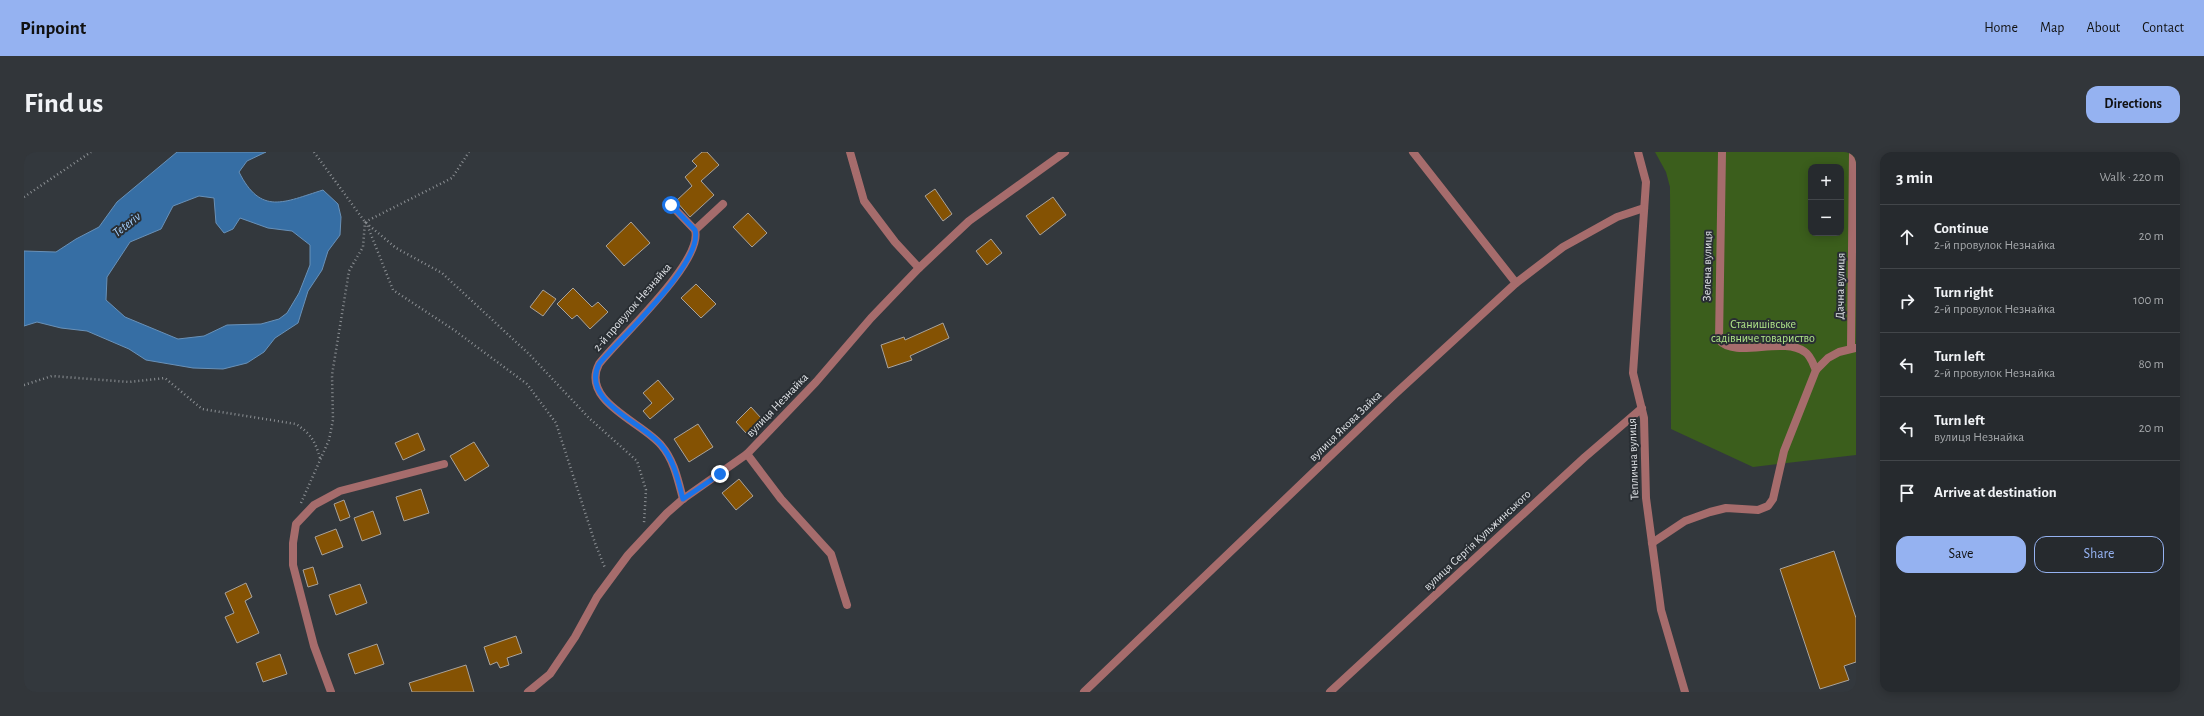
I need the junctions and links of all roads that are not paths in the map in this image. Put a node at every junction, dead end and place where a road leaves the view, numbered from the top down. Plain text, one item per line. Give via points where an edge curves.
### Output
1 (850, 152) edge
2 (1065, 152) edge
3 (1413, 152) edge
4 (1638, 152) edge
5 (1722, 152) edge
6 (1853, 152) edge
7 (724, 204) dead end
8 (671, 205) dead end
9 (1644, 208) junction
10 (695, 230) junction
11 (919, 268) junction
12 (1516, 283) junction
13 (1854, 348) edge
14 (1816, 370) junction
15 (1642, 408) junction
16 (747, 454) junction
17 (444, 464) dead end
18 (683, 499) junction
19 (1652, 543) junction
20 (847, 605) dead end
21 (331, 692) edge
22 (528, 692) edge
23 (1084, 692) edge
24 (1330, 692) edge
25 (1685, 692) edge

1 - 11 street via 864,201 895,242
2 - 11 street, вулиця Незнайка via 969,221
3 - 12 street
4 - 9 street, Теплична вулиця via 1646,182
5 - 14 street, Зелена вулиця via 1719,340 1728,347 1798,349 1810,356
6 - 13 street, Дачна вулиця
7 - 10 street
8 - 10 street
9 - 12 street, вулиця Якова Зайка via 1617,217 1563,247
9 - 15 street, Теплична вулиця via 1633,373
10 - 18 street, 2-й провулок Незнайка via 695,242 689,257 657,300 606,355 599,364 595,376 598,389 608,404 646,430 664,450 675,470
11 - 16 street, вулиця Незнайка via 870,318 816,382
12 - 23 street, вулиця Якова Зайка via 1395,394
13 - 14 street via 1828,358
14 - 19 street via 1784,451 1773,499 1768,506 1758,510 1726,508 1710,512 1685,521
15 - 19 street, Теплична вулиця via 1646,498
15 - 24 street, вулиця Сергія Кульжинського via 1585,457
16 - 18 street, вулиця Незнайка
16 - 20 street via 781,499 831,554
17 - 21 street via 340,491 314,505 296,524 292,554 296,579 314,646
18 - 22 street, вулиця Незнайка via 643,538 610,579 550,674
19 - 25 street, Теплична вулиця via 1661,610

